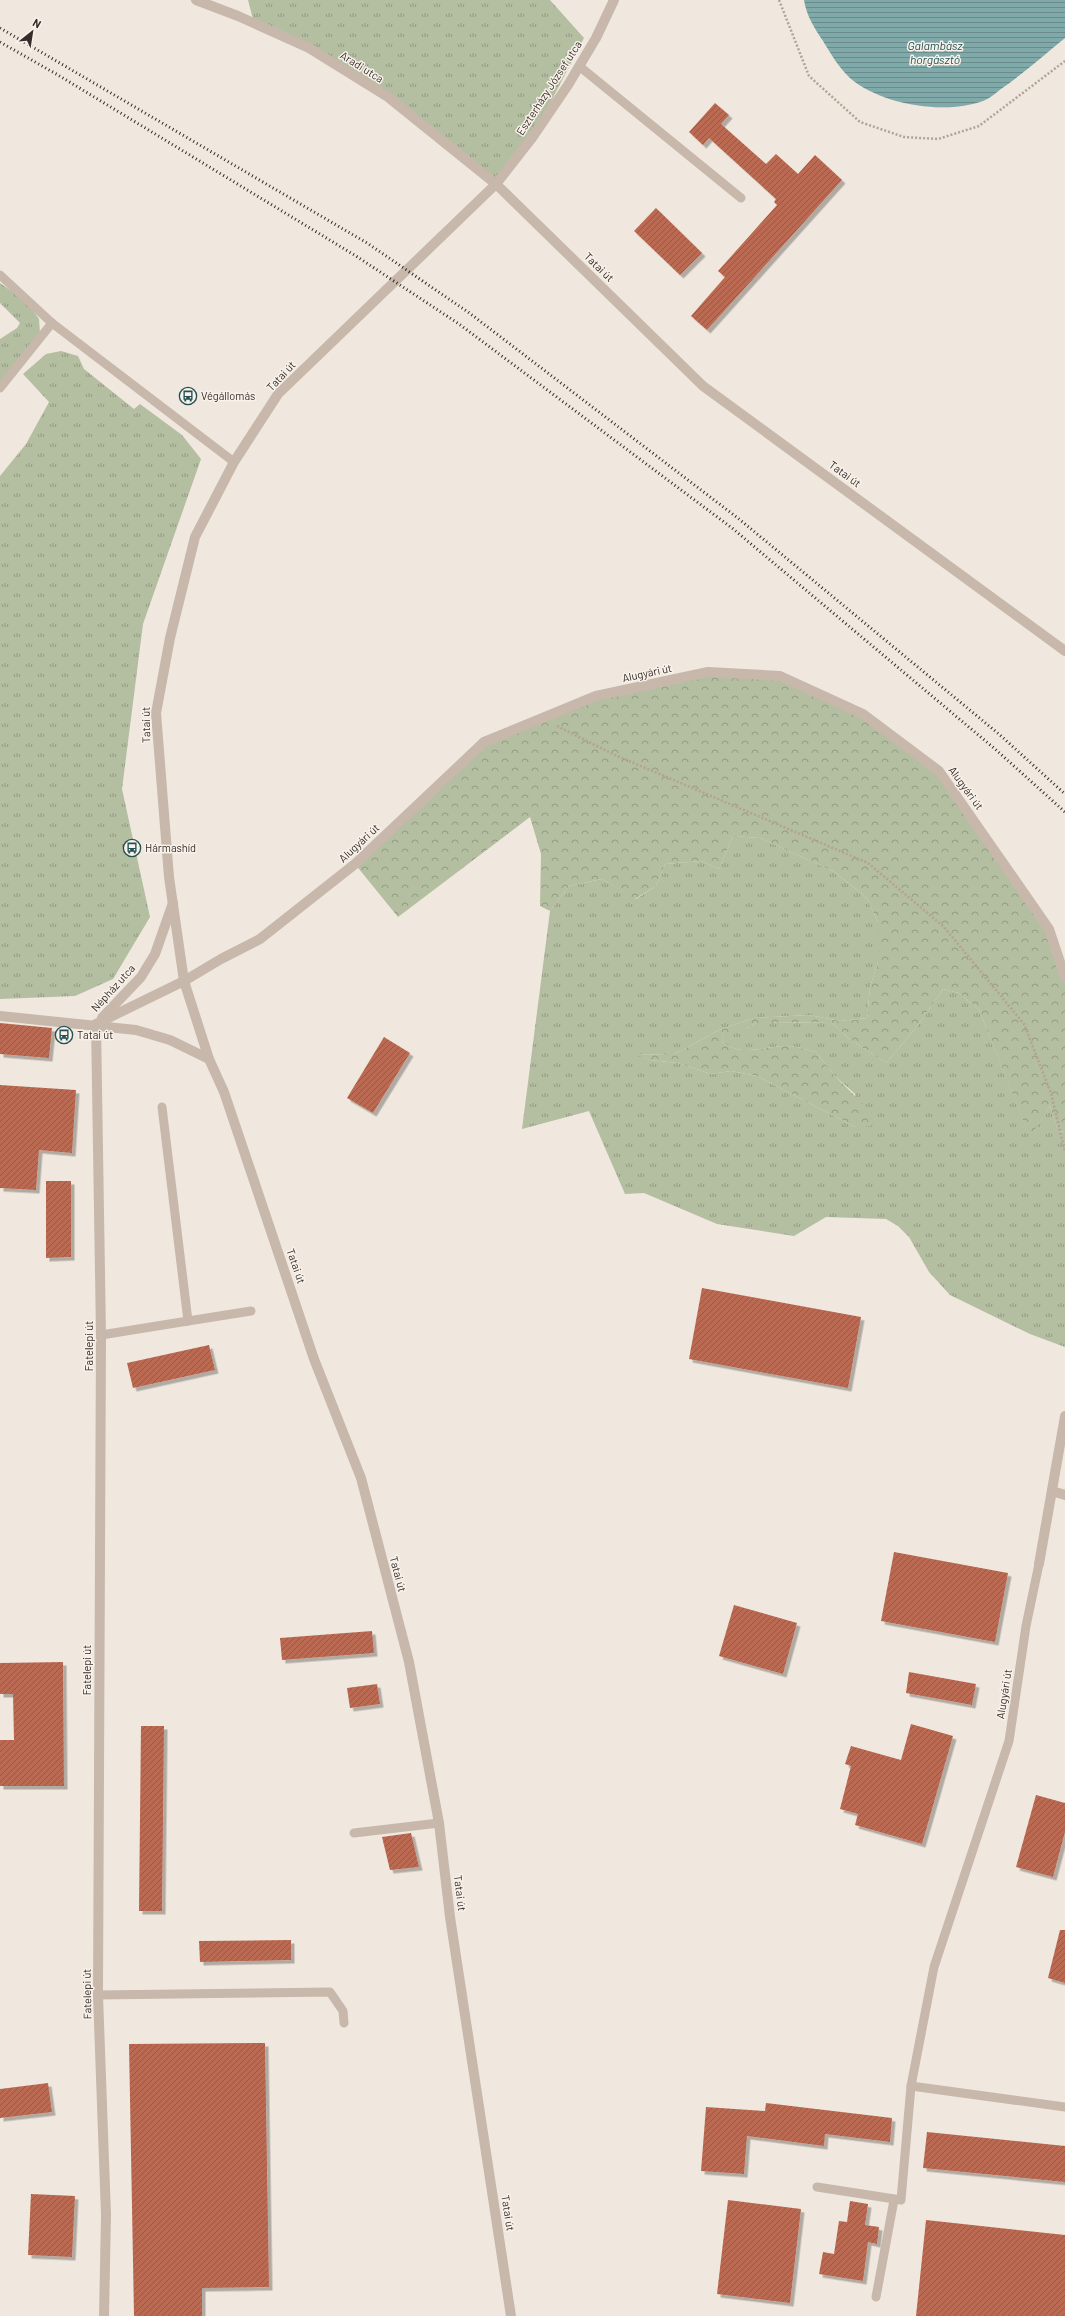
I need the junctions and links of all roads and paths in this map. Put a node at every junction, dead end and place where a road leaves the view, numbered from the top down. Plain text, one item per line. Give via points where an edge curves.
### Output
1 (196, 0) edge
2 (614, 0) edge
3 (779, 0) edge
4 (1065, 61) edge
5 (579, 66) junction
6 (496, 184) junction
7 (741, 198) dead end
8 (0, 275) edge
9 (52, 323) junction
10 (0, 388) edge
11 (234, 462) junction
12 (1065, 651) edge
13 (543, 717) junction
14 (174, 901) junction
15 (1065, 977) edge
16 (184, 981) junction
17 (0, 1016) edge
18 (96, 1024) junction
19 (209, 1059) junction
20 (162, 1107) dead end
21 (1065, 1152) edge
22 (251, 1311) dead end
23 (188, 1321) junction
24 (101, 1335) junction
25 (1065, 1416) edge
26 (1052, 1491) junction
27 (1065, 1495) edge
28 (1039, 1564) joint
29 (439, 1823) junction
30 (354, 1833) dead end
31 (98, 1995) junction
32 (344, 2023) dead end
33 (911, 2086) junction
34 (1065, 2107) edge
35 (817, 2187) dead end
36 (894, 2200) junction
37 (876, 2297) dead end
38 (104, 2316) edge
39 (512, 2316) edge

1 - 6 street, Aradi utca via 238,16 315,52 388,97
2 - 5 street, Eszterházy József utca
3 - 4 path via 809,76 860,122 904,137 938,139 979,126
5 - 6 street, Eszterházy József utca via 532,138
5 - 7 lane
6 - 11 street, Tatai út via 278,394
6 - 12 street, Tatai út via 704,386
8 - 9 lane
9 - 10 lane
9 - 11 lane
11 - 14 street, Tatai út via 195,537 170,638 156,713 169,876
13 - 15 street, Alugyári út via 596,696 708,672 780,676 863,714 939,771 1049,929
13 - 16 street, Alugyári út via 484,742 319,895 260,940
13 - 21 path via 615,756 868,863 944,927 1024,1024 1051,1093
14 - 16 street, Tatai út
14 - 18 street, Népház utca via 155,954 141,977
16 - 18 street, Népház utca
16 - 19 street, Tatai út
17 - 18 street, Népház utca
18 - 19 street, Népház utca via 136,1030 163,1038
18 - 24 street, Fatelepi út
19 - 29 street, Tatai út via 224,1092 314,1359 360,1478 409,1662
20 - 23 lane
22 - 23 lane
23 - 24 lane
24 - 31 street, Fatelepi út
25 - 26 street, Alugyári út
26 - 27 street
26 - 28 street, Alugyári út
28 - 33 lane, Alugyári út via 1026,1626 1009,1741 934,1967
29 - 30 lane
29 - 39 street, Tatai út via 450,1916
31 - 32 lane via 330,1992 343,2011
31 - 38 street, Fatelepi út via 106,2215
33 - 34 lane
33 - 36 lane, Alugyári út via 901,2200
35 - 36 lane
36 - 37 lane

